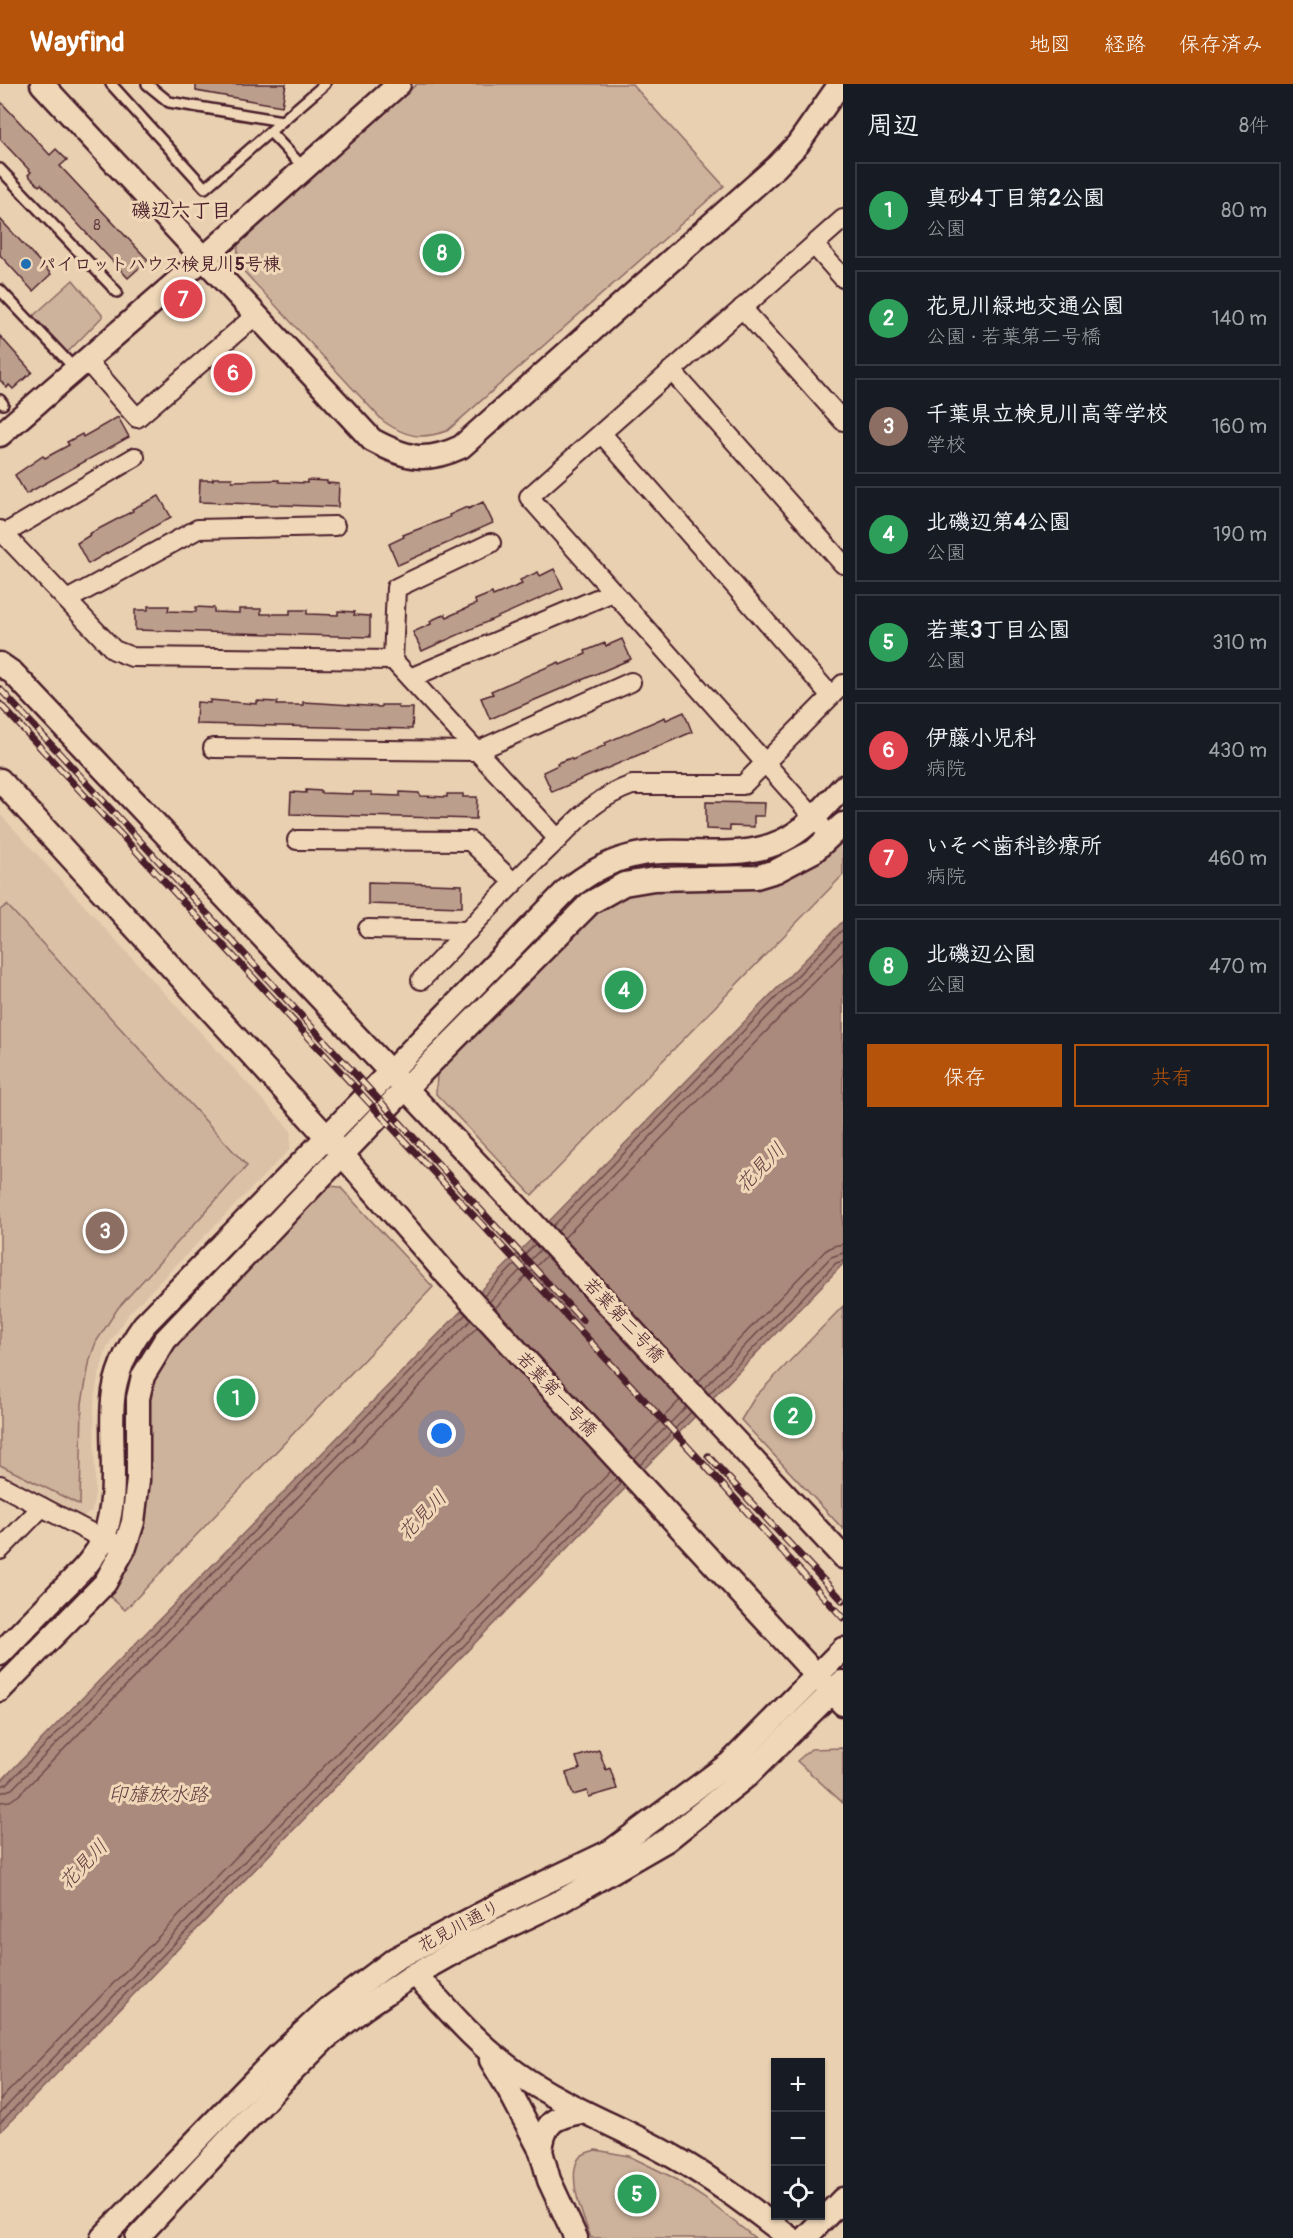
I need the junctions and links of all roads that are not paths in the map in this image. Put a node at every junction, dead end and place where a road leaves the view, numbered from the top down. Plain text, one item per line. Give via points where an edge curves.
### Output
1 (42, 84) edge
2 (111, 84) edge
3 (147, 84) edge
4 (325, 84) edge
5 (399, 84) edge
6 (840, 84) edge
7 (282, 121) junction
8 (270, 132) junction
9 (304, 168) junction
10 (0, 169) edge
11 (843, 219) edge
12 (814, 244) junction
13 (204, 258) junction
14 (843, 278) edge
15 (0, 290) edge
16 (117, 292) dead end
17 (742, 308) junction
18 (256, 315) junction
19 (81, 365) junction
20 (672, 370) junction
21 (843, 421) edge
22 (602, 434) junction
23 (0, 435) edge
24 (135, 457) dead end
25 (336, 526) dead end
26 (2, 532) edge
27 (491, 543) dead end
28 (843, 564) edge
29 (613, 592) junction
30 (67, 600) junction
31 (393, 660) junction
32 (0, 664) edge
33 (410, 678) junction
34 (631, 682) dead end
35 (837, 690) edge
36 (213, 748) dead end
37 (477, 751) junction
38 (766, 763) junction
39 (0, 780) edge
40 (843, 787) edge
41 (814, 817) junction
42 (837, 830) edge
43 (558, 839) junction
44 (297, 840) dead end
45 (513, 882) junction
46 (368, 929) dead end
47 (468, 931) junction
48 (421, 980) dead end
49 (388, 1072) junction
50 (405, 1089) junction
51 (327, 1137) junction
52 (342, 1155) junction
53 (0, 1485) edge
54 (42, 1507) junction
55 (103, 1539) junction
56 (125, 1546) junction
57 (0, 1550) edge
58 (843, 1557) edge
59 (843, 1649) edge
60 (0, 1654) edge
61 (817, 1675) junction
62 (0, 1690) edge
63 (839, 1692) edge
64 (415, 1974) junction
65 (468, 2031) junction
66 (582, 2112) junction
67 (541, 2151) junction
68 (843, 2199) edge
69 (102, 2238) edge
70 (137, 2238) edge
71 (576, 2238) edge
72 (790, 2238) edge
73 (805, 2238) edge

1 - 13 street
2 - 8 lane via 205,188
3 - 7 lane via 169,102
4 - 7 lane
5 - 9 street
6 - 18 street via 798,144 776,167 461,447 442,456 399,454 372,440
7 - 8 lane
8 - 9 lane
9 - 13 street
10 - 16 lane
11 - 12 street
12 - 14 street
12 - 17 street
13 - 18 street
13 - 19 street
15 - 19 lane
17 - 20 street
17 - 21 street
18 - 19 street via 137,418
19 - 23 street
20 - 22 street
20 - 28 street
22 - 29 street via 529,497
22 - 35 street
24 - 26 street
25 - 30 street via 198,529
26 - 30 street
27 - 31 street via 396,588
29 - 33 street
29 - 38 street
30 - 31 street via 114,650 132,657
31 - 33 street
32 - 49 street, 若葉第二号橋 via 13,673
33 - 37 street
34 - 37 street
35 - 38 street
36 - 37 street
37 - 43 street
38 - 41 street
38 - 43 street via 743,785 632,785 595,803
39 - 51 street, 若葉第一号橋
40 - 41 street
41 - 42 street
41 - 49 street via 782,841 747,852 653,853 629,856 598,868 568,889
42 - 50 street via 795,862 756,877 654,879 624,884 590,903
43 - 45 street
44 - 45 street via 470,841
45 - 47 street
46 - 47 street
47 - 48 street
49 - 50 street, 若葉第二号橋
49 - 51 street
50 - 52 street
50 - 58 street, 若葉第二号橋
51 - 52 street, 若葉第一号橋
51 - 55 street via 144,1324 130,1345 118,1373 113,1399 113,1479 110,1516
52 - 56 street via 165,1340 143,1376 138,1398 138,1480 133,1522
52 - 61 street, 若葉第一号橋 via 447,1275
53 - 54 street
54 - 55 street
54 - 57 street
55 - 56 street
55 - 60 street via 85,1567
56 - 62 street via 105,1583
59 - 61 street, 花見川通り
61 - 63 street, 若葉第一号橋
61 - 69 street, 花見川通り via 730,1763 611,1851 395,1959 327,2010
63 - 64 street, 花見川通り via 747,1776 667,1840 561,1901
64 - 65 street
64 - 70 street, 花見川通り via 326,2038
65 - 66 street via 515,2072
65 - 67 street via 509,2090
66 - 67 street via 554,2120 543,2133
66 - 72 street via 674,2156
67 - 71 street via 549,2180
68 - 73 street

